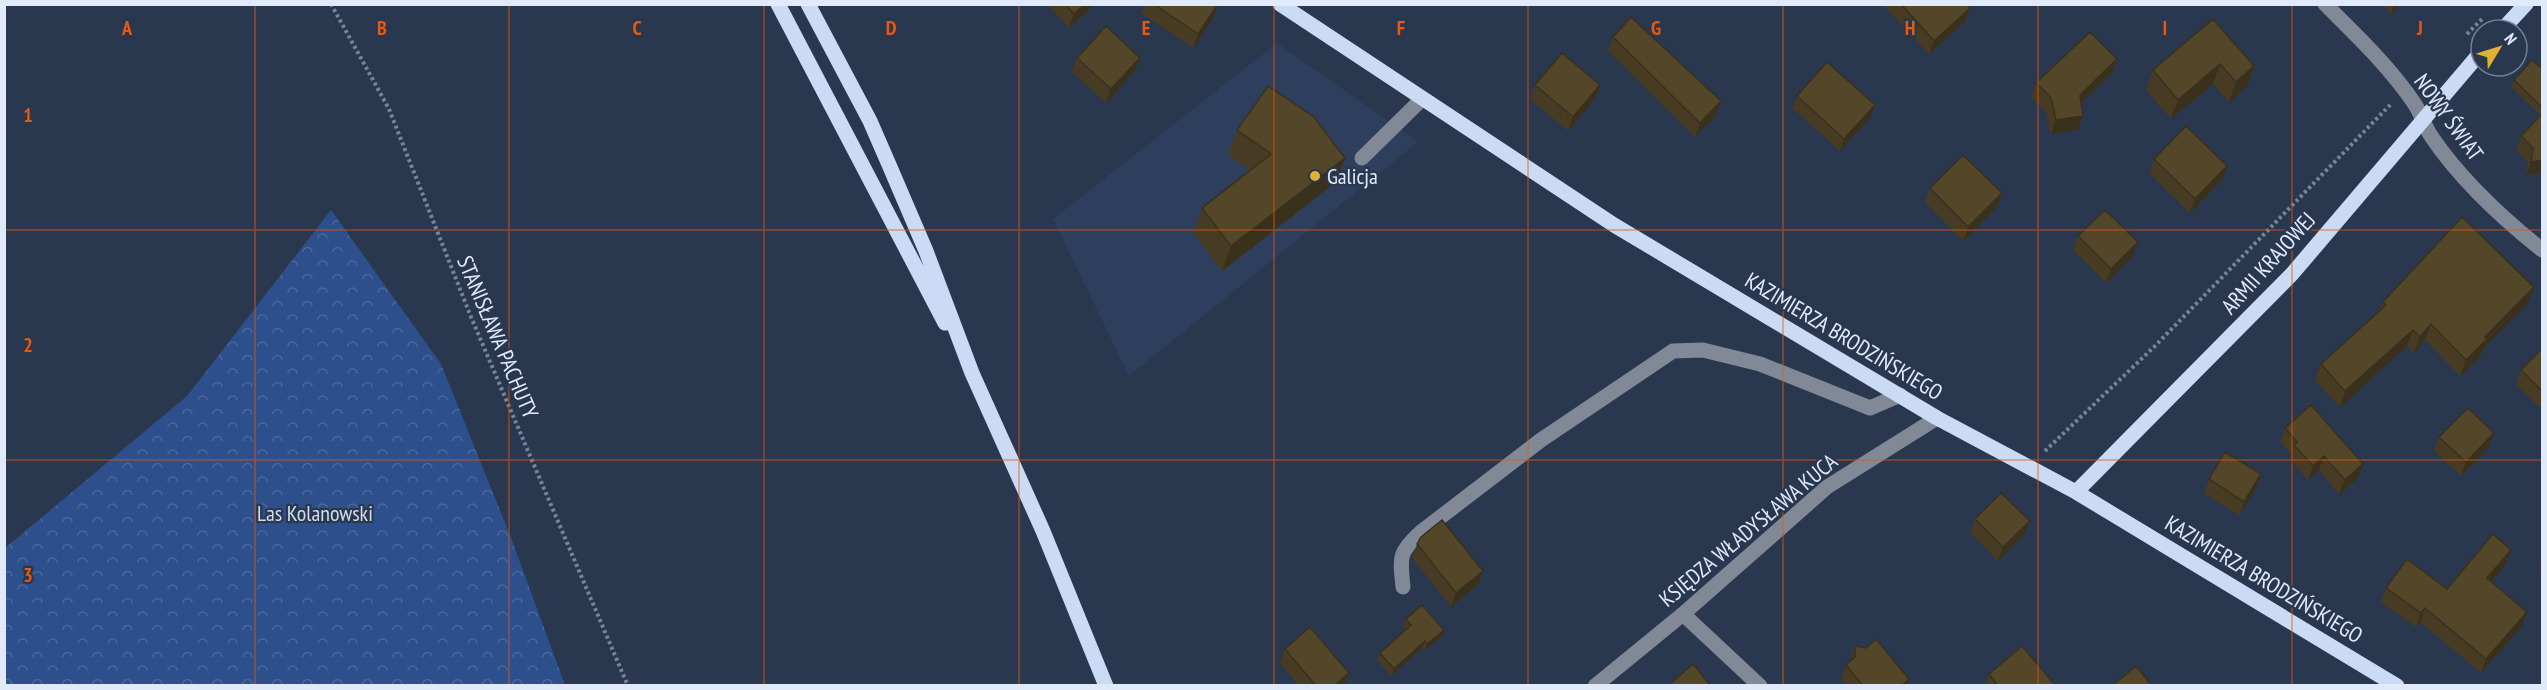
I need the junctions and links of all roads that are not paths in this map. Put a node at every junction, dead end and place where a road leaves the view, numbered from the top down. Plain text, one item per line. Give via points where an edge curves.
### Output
1 (777, 4) edge
2 (807, 4) edge
3 (1280, 4) edge
4 (2325, 4) edge
5 (2526, 4) edge
6 (2513, 18) edge
7 (2469, 66) edge
8 (1422, 99) junction
9 (2423, 120) junction
10 (1362, 158) dead end
11 (2542, 250) edge
12 (972, 373) junction
13 (1900, 395) junction
14 (1937, 418) junction
15 (2076, 492) junction
16 (1403, 587) dead end
17 (1683, 614) junction
18 (1106, 686) edge
19 (1595, 686) edge
20 (1760, 686) edge
21 (2397, 686) edge

1 - 12 main road
2 - 12 main road via 890,167
3 - 8 main road, KAZIMIERZA BRODZIŃSKIEGO
4 - 9 street, NOWY ŚWIAT via 2367,46
5 - 6 main road
7 - 9 main road, ARMII KRAJOWEJ
8 - 10 street
8 - 13 main road, KAZIMIERZA BRODZIŃSKIEGO via 1614,225
9 - 11 street, NOWY ŚWIAT via 2430,135 2470,182
9 - 15 main road, ARMII KRAJOWEJ via 2292,273
12 - 18 main road via 1043,531
13 - 14 main road, KAZIMIERZA BRODZIŃSKIEGO
13 - 16 street via 1870,408 1760,364 1703,350 1673,351 1541,440 1421,532 1403,548
14 - 15 main road, KAZIMIERZA BRODZIŃSKIEGO
14 - 17 street, KSIĘDZA WŁADYSŁAWA KUCA via 1827,488
15 - 21 main road, KAZIMIERZA BRODZIŃSKIEGO
17 - 19 street, KSIĘDZA WŁADYSŁAWA KUCA
17 - 20 street

